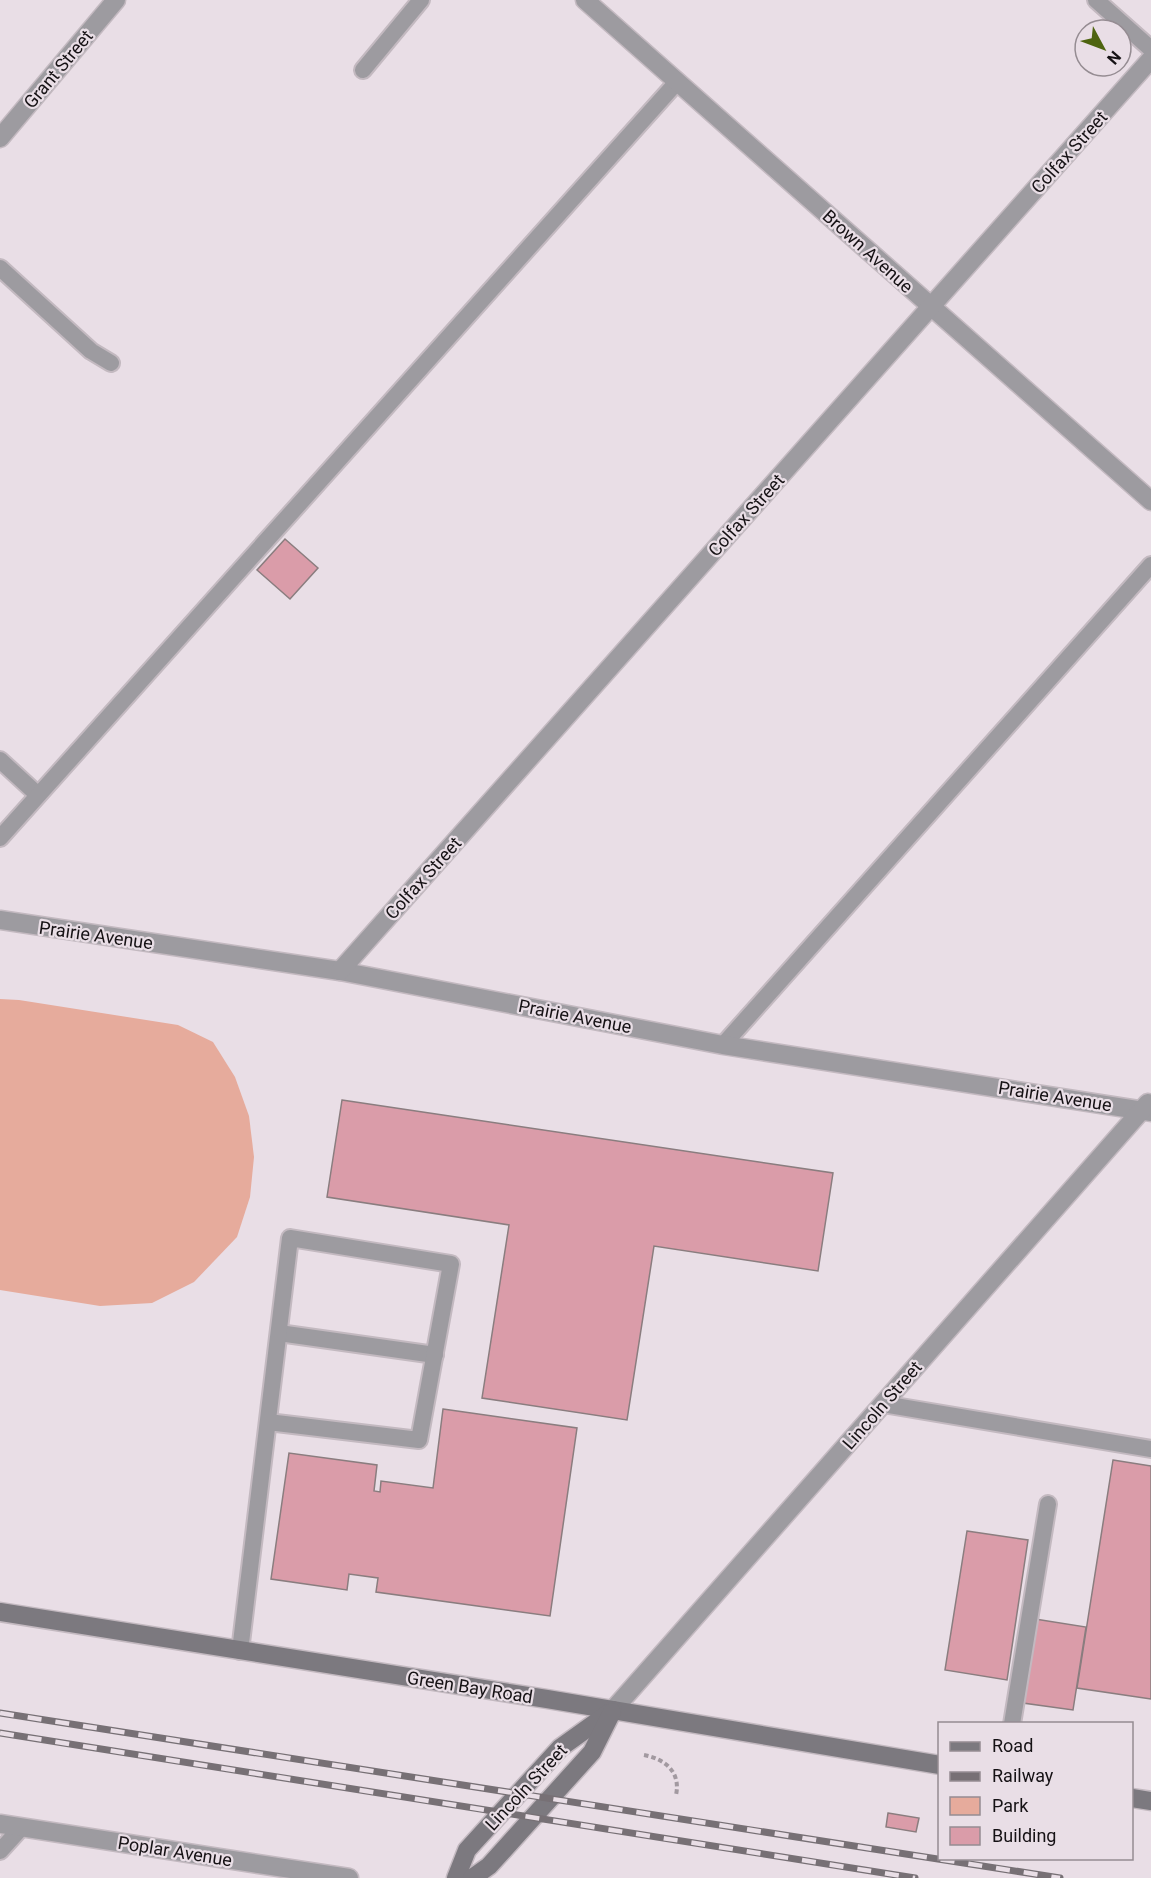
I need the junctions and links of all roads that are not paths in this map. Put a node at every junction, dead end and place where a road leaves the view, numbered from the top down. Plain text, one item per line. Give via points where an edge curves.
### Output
1 (116, 0) edge
2 (420, 0) edge
3 (585, 0) edge
4 (1096, 0) edge
5 (1151, 49) edge
6 (1151, 59) edge
7 (363, 70) dead end
8 (677, 81) junction
9 (0, 138) edge
10 (0, 268) edge
11 (931, 306) junction
12 (111, 363) dead end
13 (1151, 501) edge
14 (1151, 565) edge
15 (0, 760) edge
16 (38, 795) junction
17 (0, 838) edge
18 (0, 920) edge
19 (340, 970) junction
20 (723, 1045) junction
21 (1148, 1107) edge
22 (279, 1333) junction
23 (435, 1355) junction
24 (883, 1404) junction
25 (268, 1422) junction
26 (1151, 1449) edge
27 (1048, 1504) dead end
28 (0, 1612) edge
29 (240, 1651) junction
30 (613, 1710) junction
31 (1012, 1722) edge
32 (938, 1765) edge
33 (1133, 1798) edge
34 (1151, 1801) edge
35 (0, 1824) edge
36 (21, 1828) junction
37 (0, 1851) edge
38 (350, 1878) edge
39 (456, 1878) edge
40 (472, 1878) edge

1 - 9 street, Grant Street
2 - 7 lane
3 - 8 street, Brown Avenue
4 - 5 lane
6 - 11 street, Colfax Street
8 - 11 street, Brown Avenue
8 - 16 lane
10 - 12 lane via 91,351
11 - 13 street, Brown Avenue
11 - 19 street, Colfax Street
14 - 20 lane
15 - 16 lane
16 - 17 lane
18 - 19 street, Prairie Avenue
19 - 20 street, Prairie Avenue
20 - 21 street, Prairie Avenue
21 - 24 street, Lincoln Street
22 - 23 lane
22 - 23 lane via 290,1238 451,1264
22 - 25 lane
23 - 25 lane via 419,1440
24 - 26 lane
24 - 30 street, Lincoln Street
25 - 29 lane
27 - 31 lane
28 - 29 main road, Green Bay Road
29 - 30 main road, Green Bay Road
30 - 32 main road, Green Bay Road
30 - 39 main road, Lincoln Street via 560,1748 467,1850
30 - 40 main road, Lincoln Street via 592,1752 489,1866
33 - 34 main road
35 - 36 street, Poplar Avenue
36 - 37 lane
36 - 38 street, Poplar Avenue

